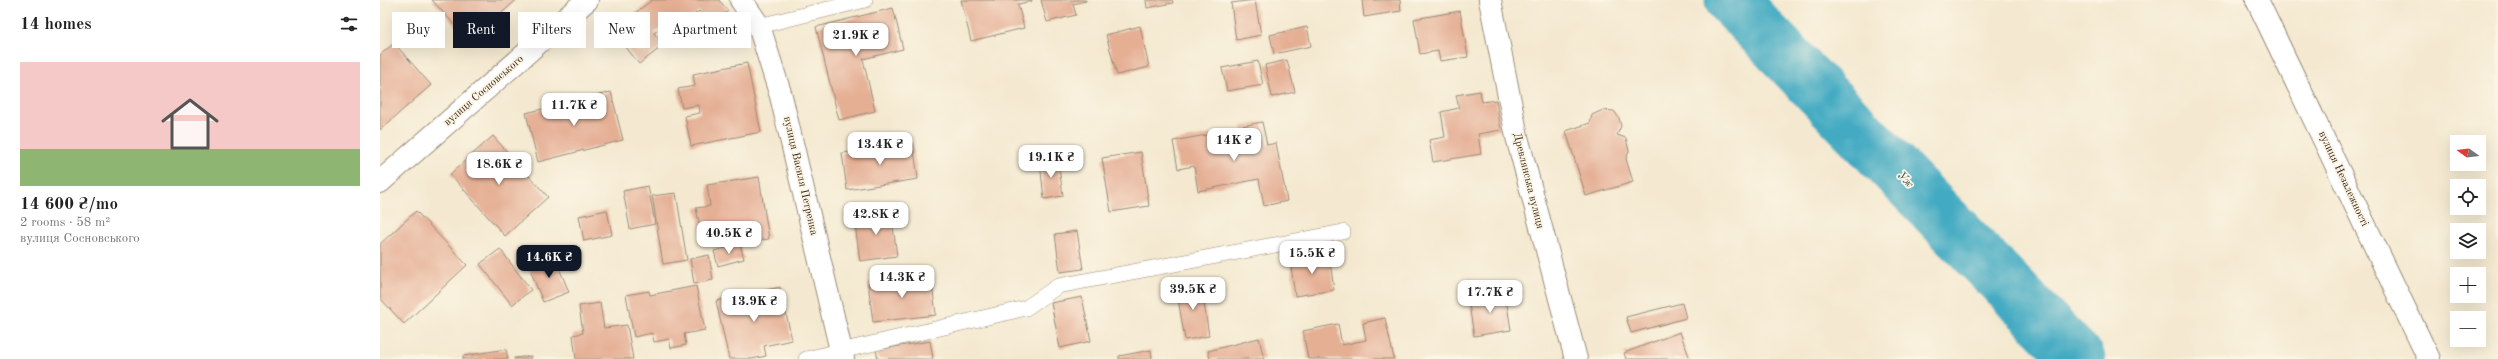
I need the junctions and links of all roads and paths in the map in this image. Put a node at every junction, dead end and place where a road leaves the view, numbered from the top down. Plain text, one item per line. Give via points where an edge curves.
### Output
1 (587, 0) edge
2 (741, 0) edge
3 (865, 0) edge
4 (1490, 0) edge
5 (2258, 0) edge
6 (759, 26) junction
7 (380, 182) edge
8 (1344, 232) dead end
9 (842, 355) edge
10 (1571, 358) edge
11 (806, 359) edge
12 (2429, 359) edge

1 - 7 street, вулиця Сосновського
2 - 6 street, вулиця Василя Петренка
3 - 6 lane
4 - 10 street, Древлянська вулиця via 1517,137
5 - 12 street, вулиця Незалежності
6 - 9 street, вулиця Василя Петренка via 781,96
8 - 9 lane via 1058,286 1026,308
9 - 11 lane

